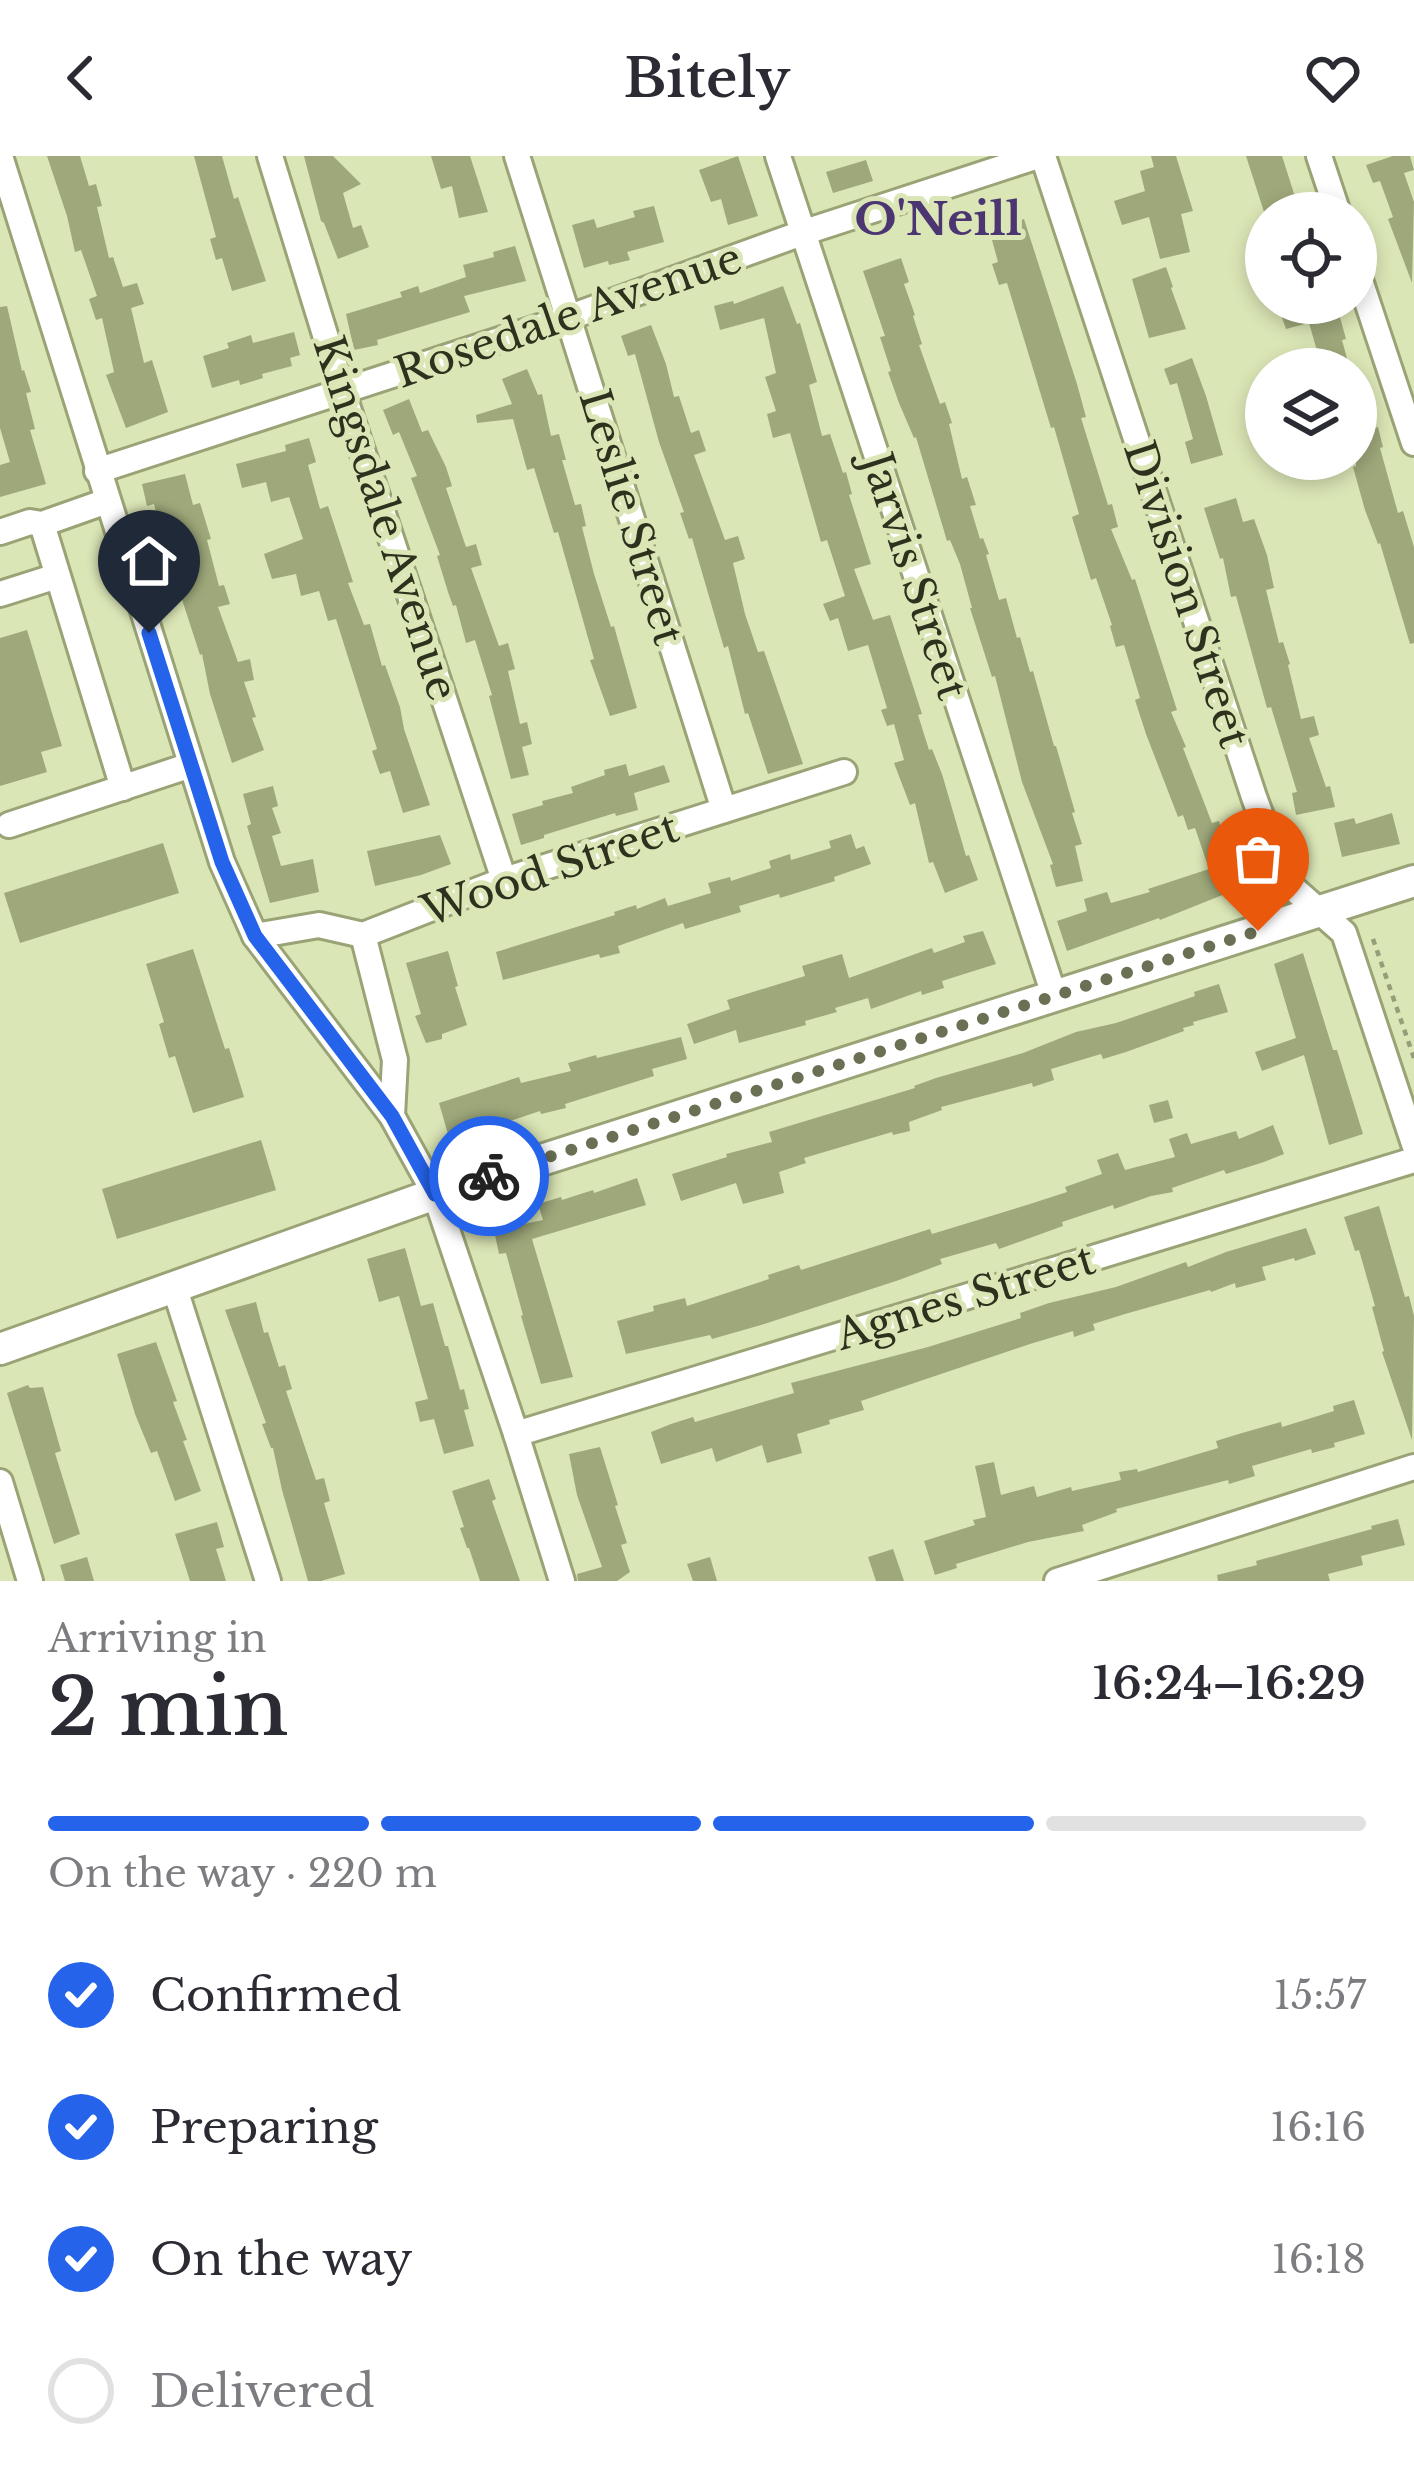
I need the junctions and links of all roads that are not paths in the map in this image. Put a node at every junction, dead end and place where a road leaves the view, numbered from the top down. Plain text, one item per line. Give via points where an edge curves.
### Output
1 (0, 156) edge
2 (270, 156) edge
3 (517, 156) edge
4 (778, 156) edge
5 (1041, 156) edge
6 (1319, 156) edge
7 (4, 186) edge
8 (1331, 192) edge
9 (802, 233) junction
10 (570, 317) junction
11 (1375, 324) edge
12 (343, 393) junction
13 (1414, 442) edge
14 (97, 472) junction
15 (107, 501) junction
16 (42, 524) junction
17 (0, 532) edge
18 (57, 577) junction
19 (0, 594) edge
20 (191, 765) junction
21 (844, 772) dead end
22 (123, 788) junction
23 (724, 810) junction
24 (9, 825) dead end
25 (504, 880) junction
26 (1414, 881) edge
27 (1320, 910) junction
28 (363, 934) junction
29 (255, 936) junction
30 (1054, 995) junction
31 (392, 1116) junction
32 (1414, 1144) edge
33 (1414, 1160) edge
34 (435, 1194) junction
35 (174, 1286) junction
36 (0, 1348) edge
37 (516, 1434) junction
38 (1414, 1467) edge
39 (0, 1482) edge
40 (31, 1581) edge
41 (268, 1581) edge
42 (562, 1581) edge
43 (1057, 1581) edge

1 - 7 street
2 - 12 street, Kingsdale Avenue
3 - 10 street, Leslie Street
4 - 9 street, Jarvis Street
5 - 9 street, Rosedale Avenue
5 - 27 street, Division Street via 1254,797 1285,880
6 - 8 street
7 - 14 street
9 - 10 street, Rosedale Avenue
9 - 30 street, Jarvis Street
10 - 12 street, Rosedale Avenue
10 - 23 street, Leslie Street
11 - 13 street
12 - 14 street, Rosedale Avenue
12 - 25 street, Kingsdale Avenue
14 - 15 street
15 - 16 street
15 - 20 street
16 - 17 street
16 - 18 street
18 - 19 street
18 - 22 street
20 - 22 street
20 - 29 street
21 - 23 street, Wood Street
22 - 24 street
23 - 25 street, Wood Street
25 - 28 street, Wood Street
26 - 27 main road
27 - 30 main road
27 - 32 street, Division Street via 1344,933
28 - 29 street, Wood Street via 319,925
28 - 31 street via 395,1060
29 - 31 street
30 - 34 main road
31 - 34 street
33 - 37 street, Agnes Street
34 - 35 main road
34 - 37 street
35 - 36 main road
35 - 41 street
37 - 42 street
38 - 43 street
39 - 40 street

